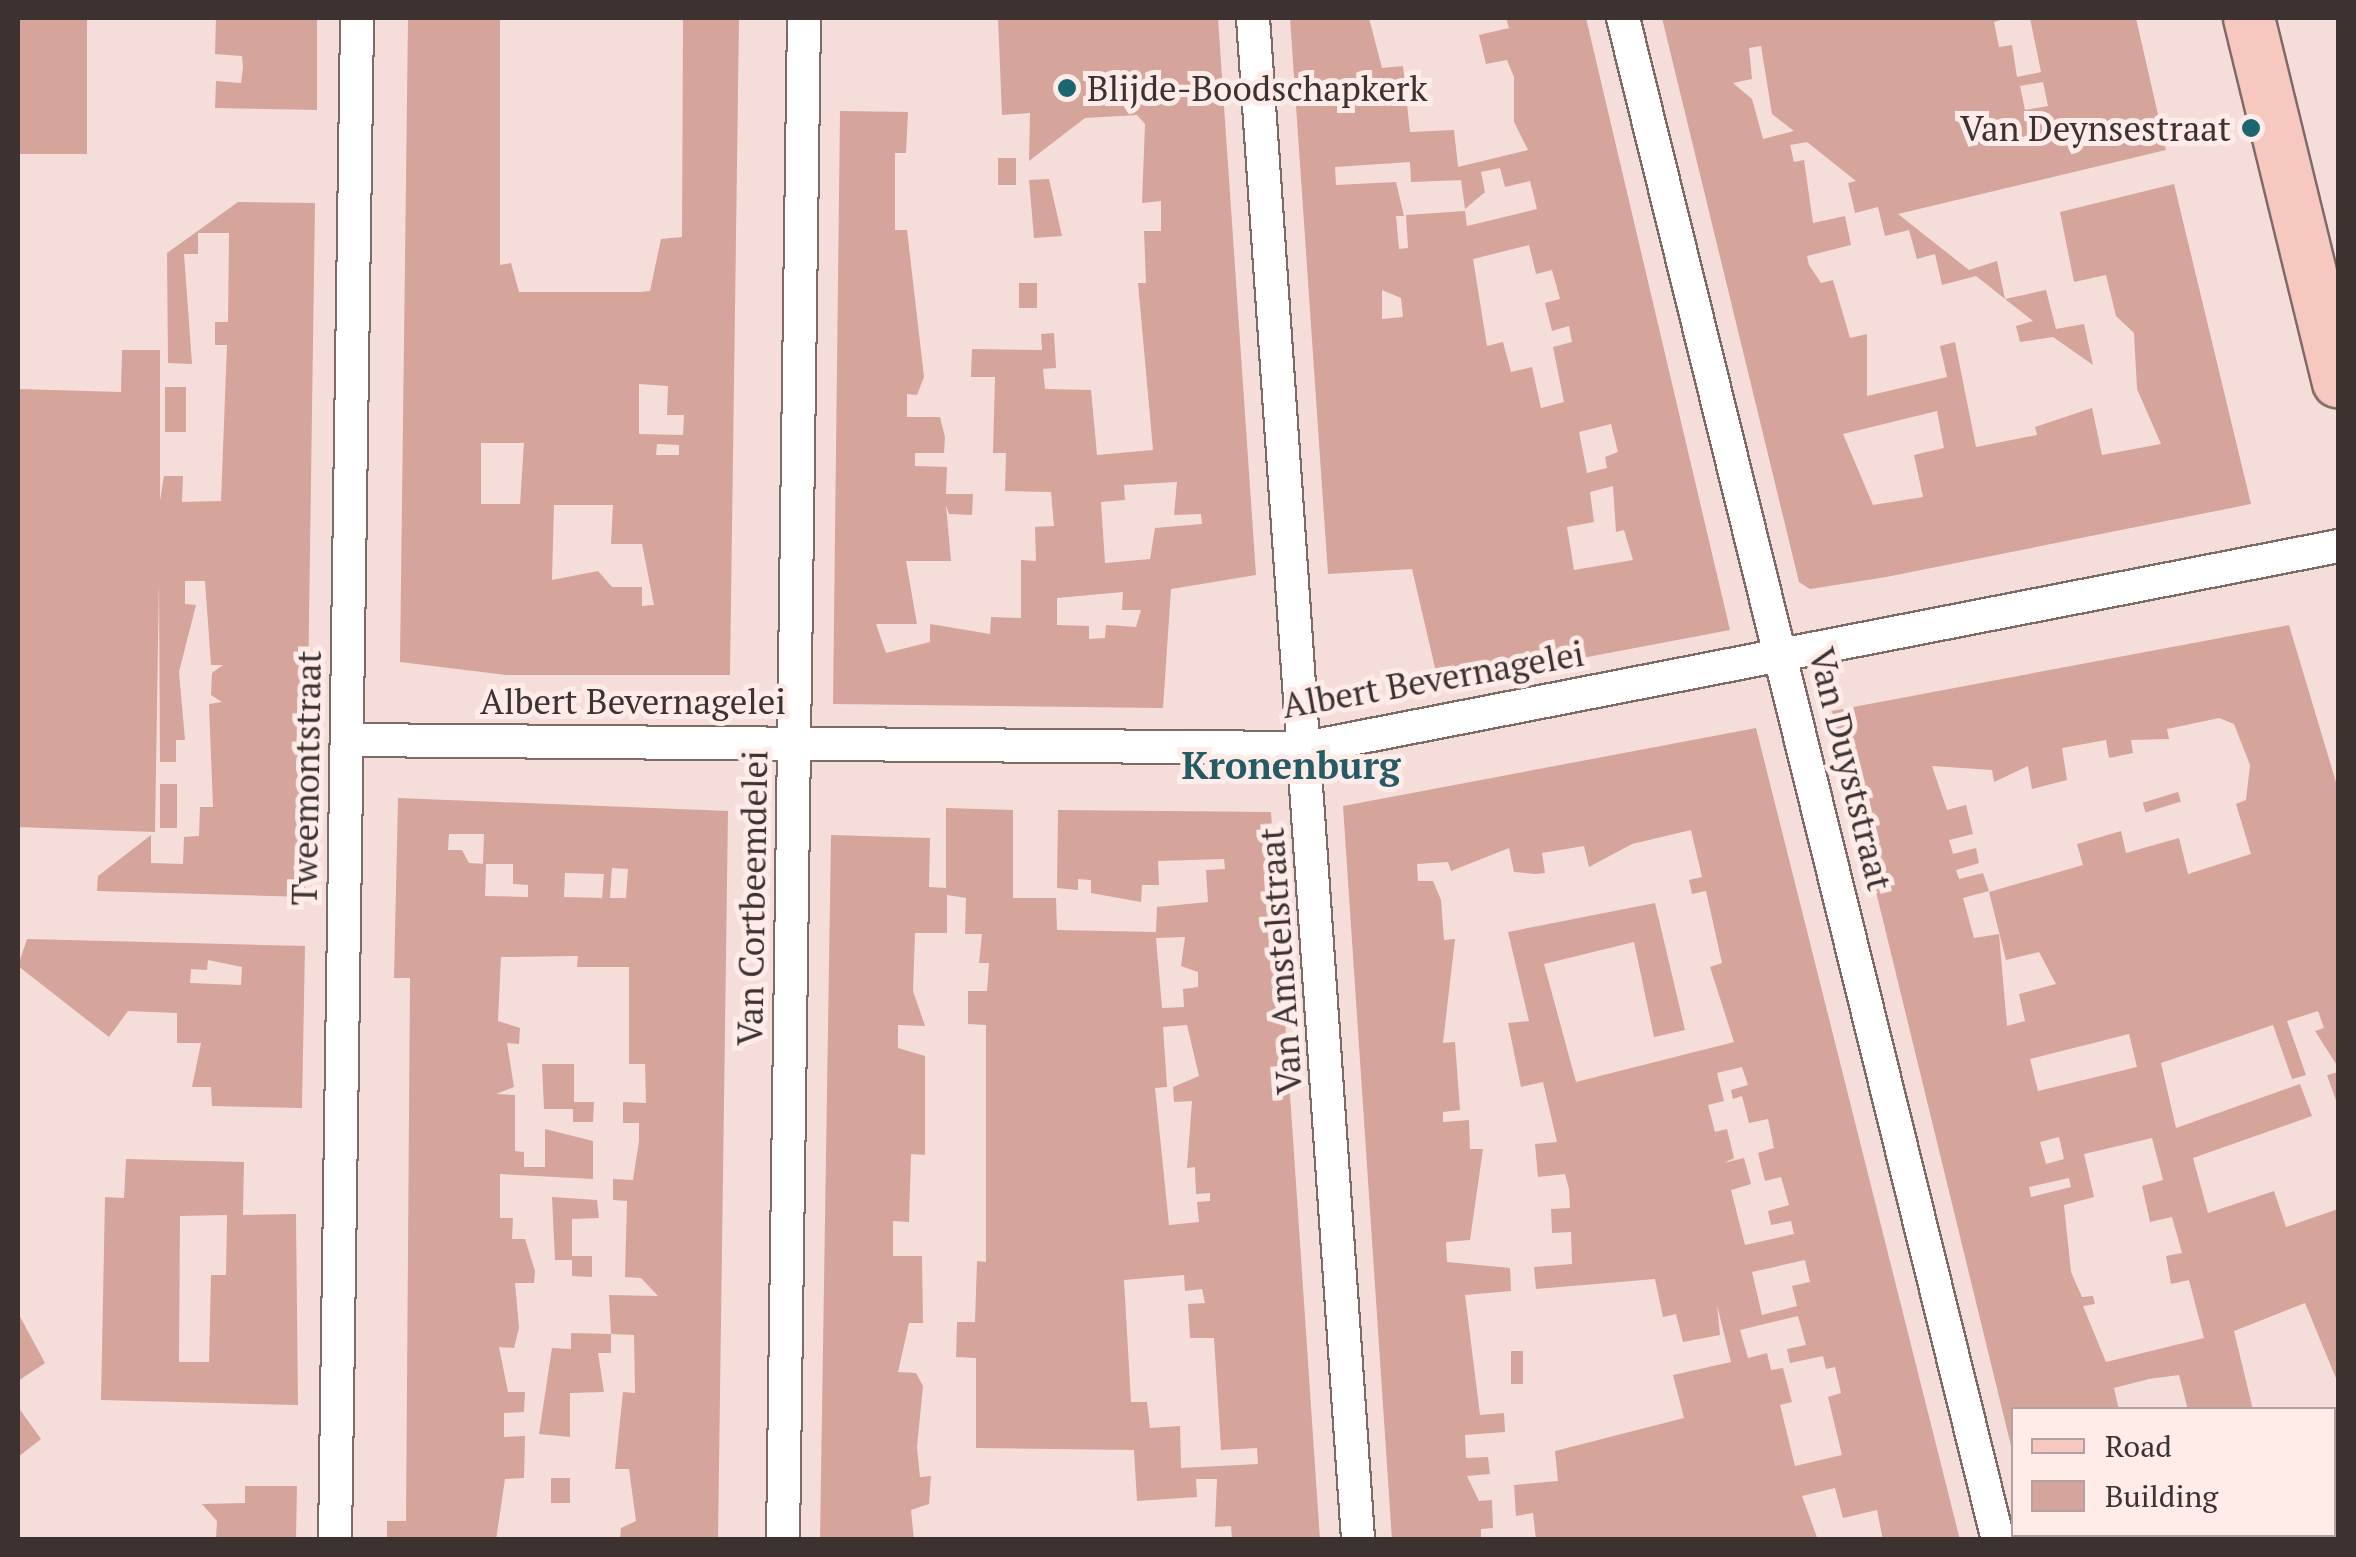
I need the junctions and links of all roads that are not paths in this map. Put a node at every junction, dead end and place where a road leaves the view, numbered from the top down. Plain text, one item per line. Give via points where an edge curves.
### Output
1 (357, 18) edge
2 (804, 18) edge
3 (1253, 18) edge
4 (1623, 18) edge
5 (2249, 18) edge
6 (2338, 382) edge
7 (2338, 546) edge
8 (1783, 656) junction
9 (347, 740) junction
10 (794, 741) junction
11 (1305, 748) junction
12 (335, 1540) edge
13 (783, 1540) edge
14 (1358, 1540) edge
15 (1998, 1540) edge

1 - 9 street, Tweemontstraat
2 - 10 street, Van Cortbeemdelei
3 - 11 street, Van Amstelstraat
4 - 8 street, Van Duyststraat
5 - 6 main road
7 - 8 street, Albert Bevernagelei
8 - 11 street, Albert Bevernagelei
8 - 15 street, Van Duyststraat
9 - 10 street, Albert Bevernagelei
9 - 12 street, Tweemontstraat
10 - 11 street, Albert Bevernagelei
10 - 13 street, Van Cortbeemdelei
11 - 14 street, Van Amstelstraat

